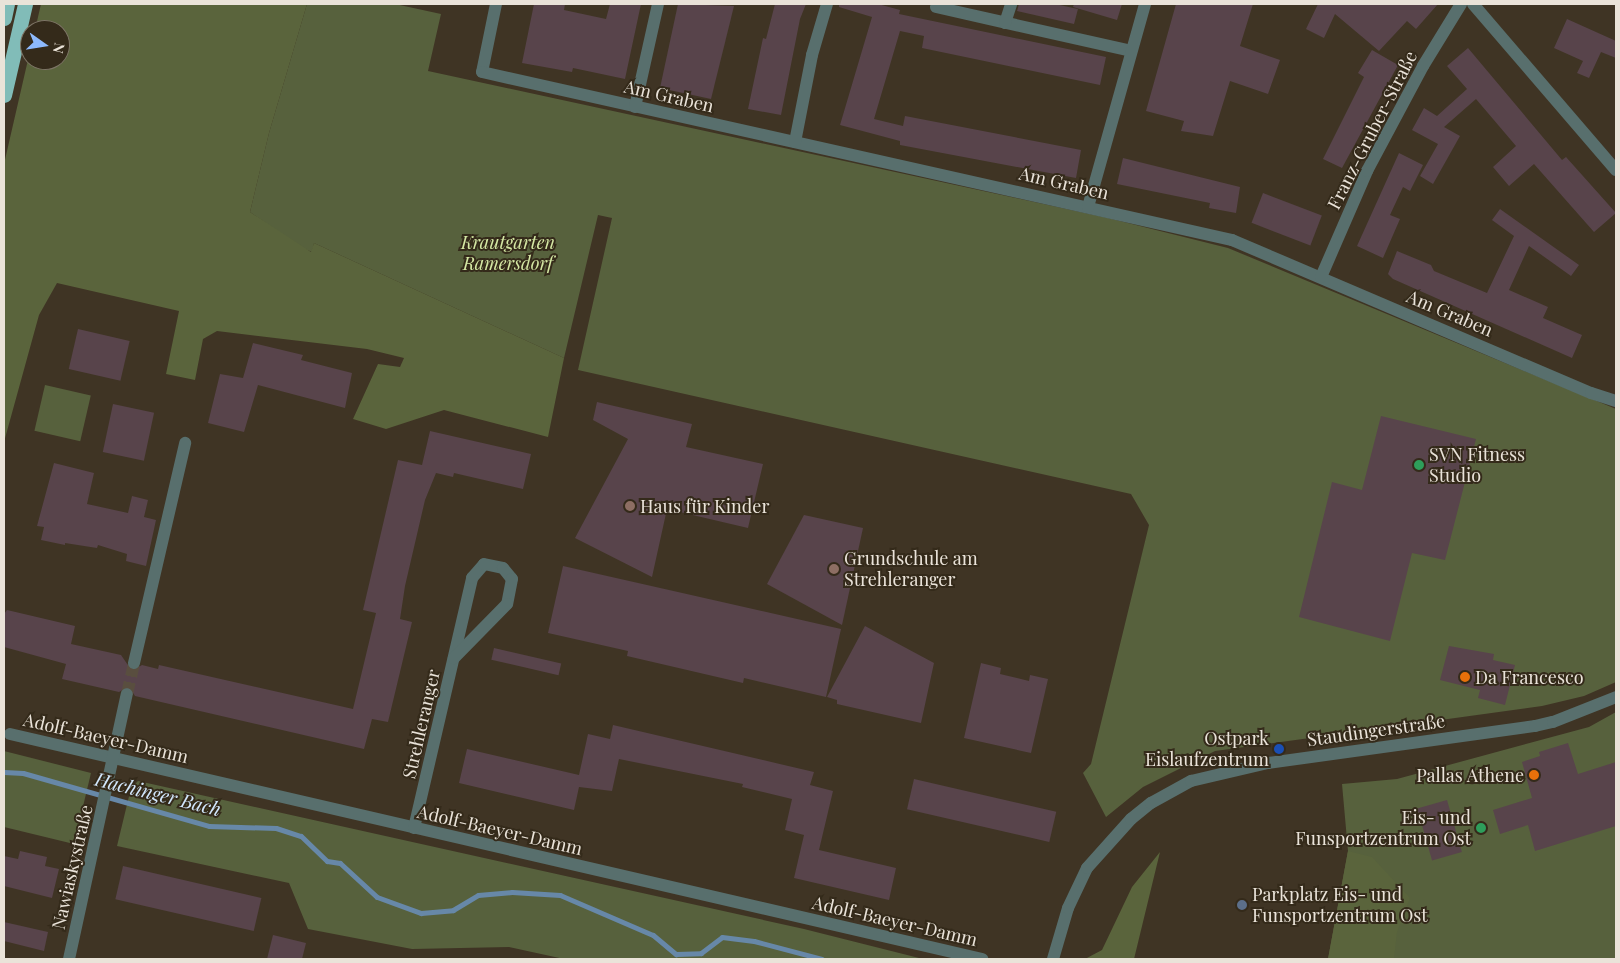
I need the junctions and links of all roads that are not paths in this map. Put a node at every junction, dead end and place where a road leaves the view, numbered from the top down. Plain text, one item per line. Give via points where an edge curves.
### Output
1 (7, 4) edge
2 (25, 4) edge
3 (496, 4) edge
4 (658, 4) edge
5 (827, 4) edge
6 (1011, 4) edge
7 (1145, 4) edge
8 (1461, 4) edge
9 (1473, 4) edge
10 (936, 7) dead end
11 (4, 18) edge
12 (1005, 23) junction
13 (1131, 51) junction
14 (4, 95) edge
15 (635, 107) junction
16 (795, 142) junction
17 (1616, 170) edge
18 (1088, 207) junction
19 (1321, 277) junction
20 (1616, 401) edge
21 (185, 443) dead end
22 (454, 658) junction
23 (134, 663) tunnel mouth
24 (127, 694) tunnel mouth
25 (1616, 697) edge
26 (10, 734) dead end
27 (115, 758) junction
28 (414, 828) junction
29 (69, 959) edge
30 (982, 959) edge
31 (1053, 959) edge

1 - 11 highway
2 - 14 highway
3 - 15 street, Am Graben via 482,72
4 - 15 street
5 - 16 street via 812,55
6 - 12 street
7 - 13 street
8 - 19 street, Franz-Gruber-Straße via 1423,66 1367,171
9 - 17 street
10 - 12 street
12 - 13 street
13 - 18 street
15 - 16 street, Am Graben
16 - 18 street, Am Graben
18 - 19 street, Am Graben via 1232,240
19 - 20 street, Am Graben
21 - 23 street
22 - 22 street, Strehleranger via 508,604 512,579 503,568 484,564 475,572
22 - 28 street, Strehleranger
24 - 27 street, Nawiaskystraße
25 - 31 street, Staudingerstraße via 1553,722 1534,726 1268,763 1191,781 1151,803 1131,819 1087,868 1068,908
26 - 27 street, Adolf-Baeyer-Damm
27 - 28 street, Adolf-Baeyer-Damm
27 - 29 street, Nawiaskystraße
28 - 30 street, Adolf-Baeyer-Damm

